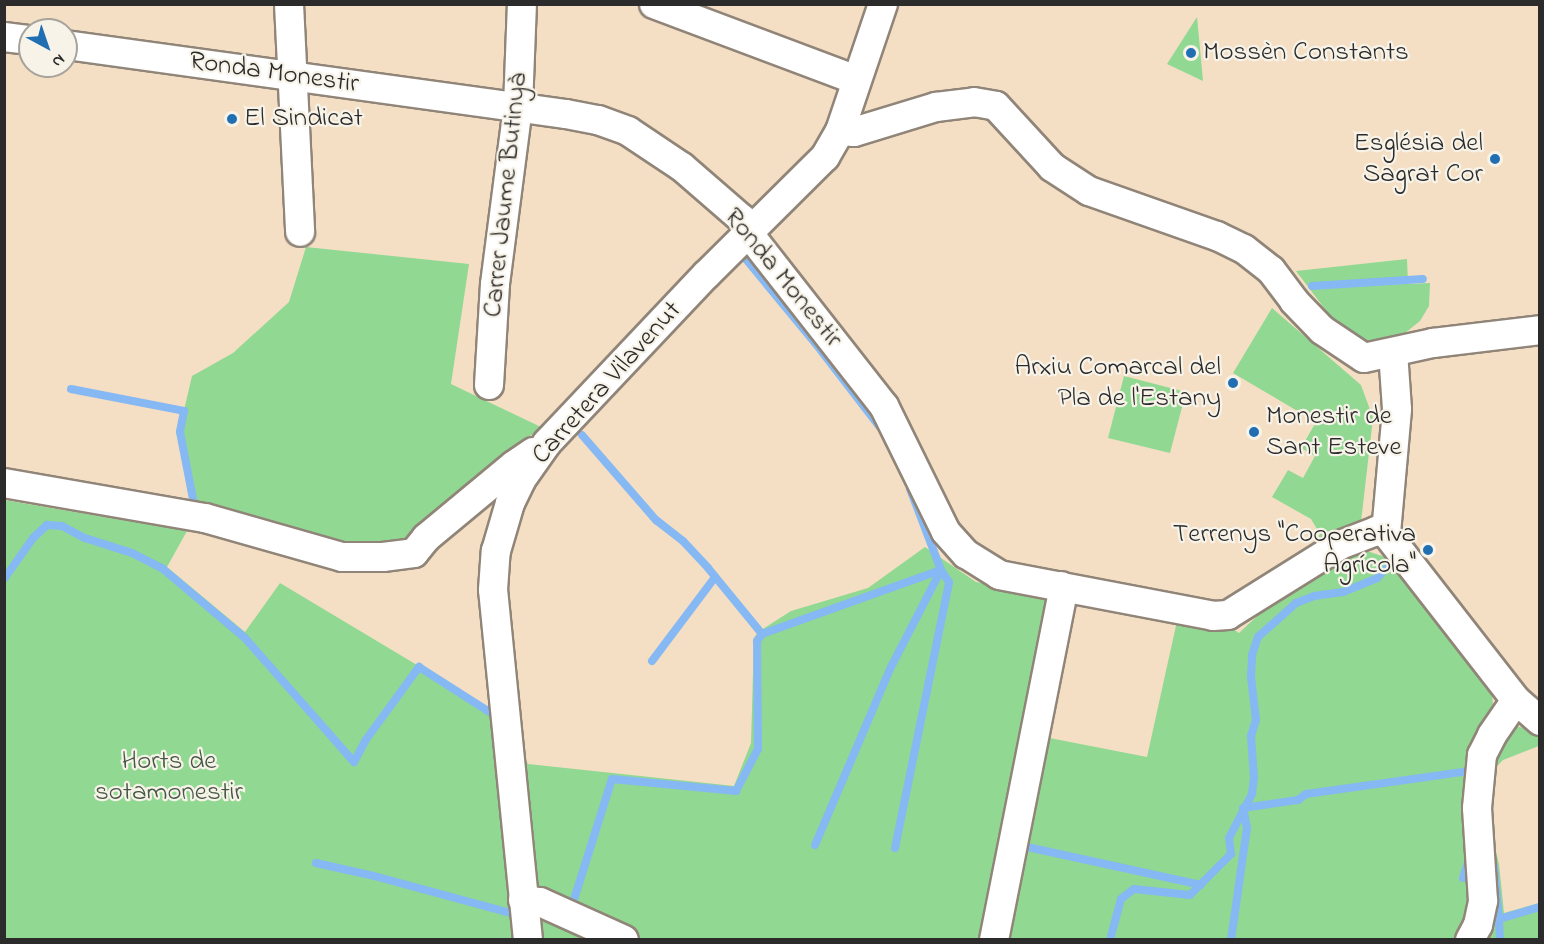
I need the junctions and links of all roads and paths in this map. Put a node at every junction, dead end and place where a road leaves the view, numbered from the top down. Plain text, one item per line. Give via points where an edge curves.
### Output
1 (290, 4) edge
2 (522, 4) edge
3 (654, 4) edge
4 (883, 4) edge
5 (78, 47) edge
6 (293, 75) junction
7 (856, 80) junction
8 (518, 107) junction
9 (840, 131) junction
10 (300, 232) dead end
11 (749, 234) junction
12 (1539, 330) edge
13 (1393, 352) junction
14 (489, 385) dead end
15 (547, 443) junction
16 (4, 483) edge
17 (1386, 533) junction
18 (1061, 586) junction
19 (1516, 700) junction
20 (1539, 721) edge
21 (524, 900) junction
22 (528, 939) edge
23 (624, 939) edge
24 (993, 939) edge
25 (1470, 939) edge

1 - 6 street
2 - 8 street, Carrer Jaume Butinyà
3 - 7 street
4 - 7 street, Carretera Vilavenut
5 - 6 street, Ronda Monestir
6 - 8 street, Ronda Monestir
6 - 10 street
7 - 9 street, Carretera Vilavenut
8 - 11 street, Ronda Monestir via 598,120 628,131 682,167 742,219
8 - 14 street, Carrer Jaume Butinyà via 495,284
9 - 11 street, Carretera Vilavenut via 825,157
9 - 13 street via 854,132 936,107 974,102 996,106 1052,167 1089,191 1244,249 1271,270 1322,330 1364,358
11 - 15 street, Carretera Vilavenut
11 - 18 street, Ronda Monestir via 884,406 946,532 966,554 999,575
12 - 13 street
13 - 17 street via 1397,409
15 - 16 street via 514,465 426,538 414,553 383,557 342,557 205,518
15 - 21 street, Carretera Vilavenut via 510,503 494,570 497,646
17 - 18 street, Ronda Monestir via 1376,531 1340,545 1227,615 1213,616
17 - 19 street
18 - 24 street
19 - 20 street
19 - 25 street via 1482,755 1477,808 1483,901 1478,925
21 - 22 street, Carretera Vilavenut
21 - 23 street via 540,902

